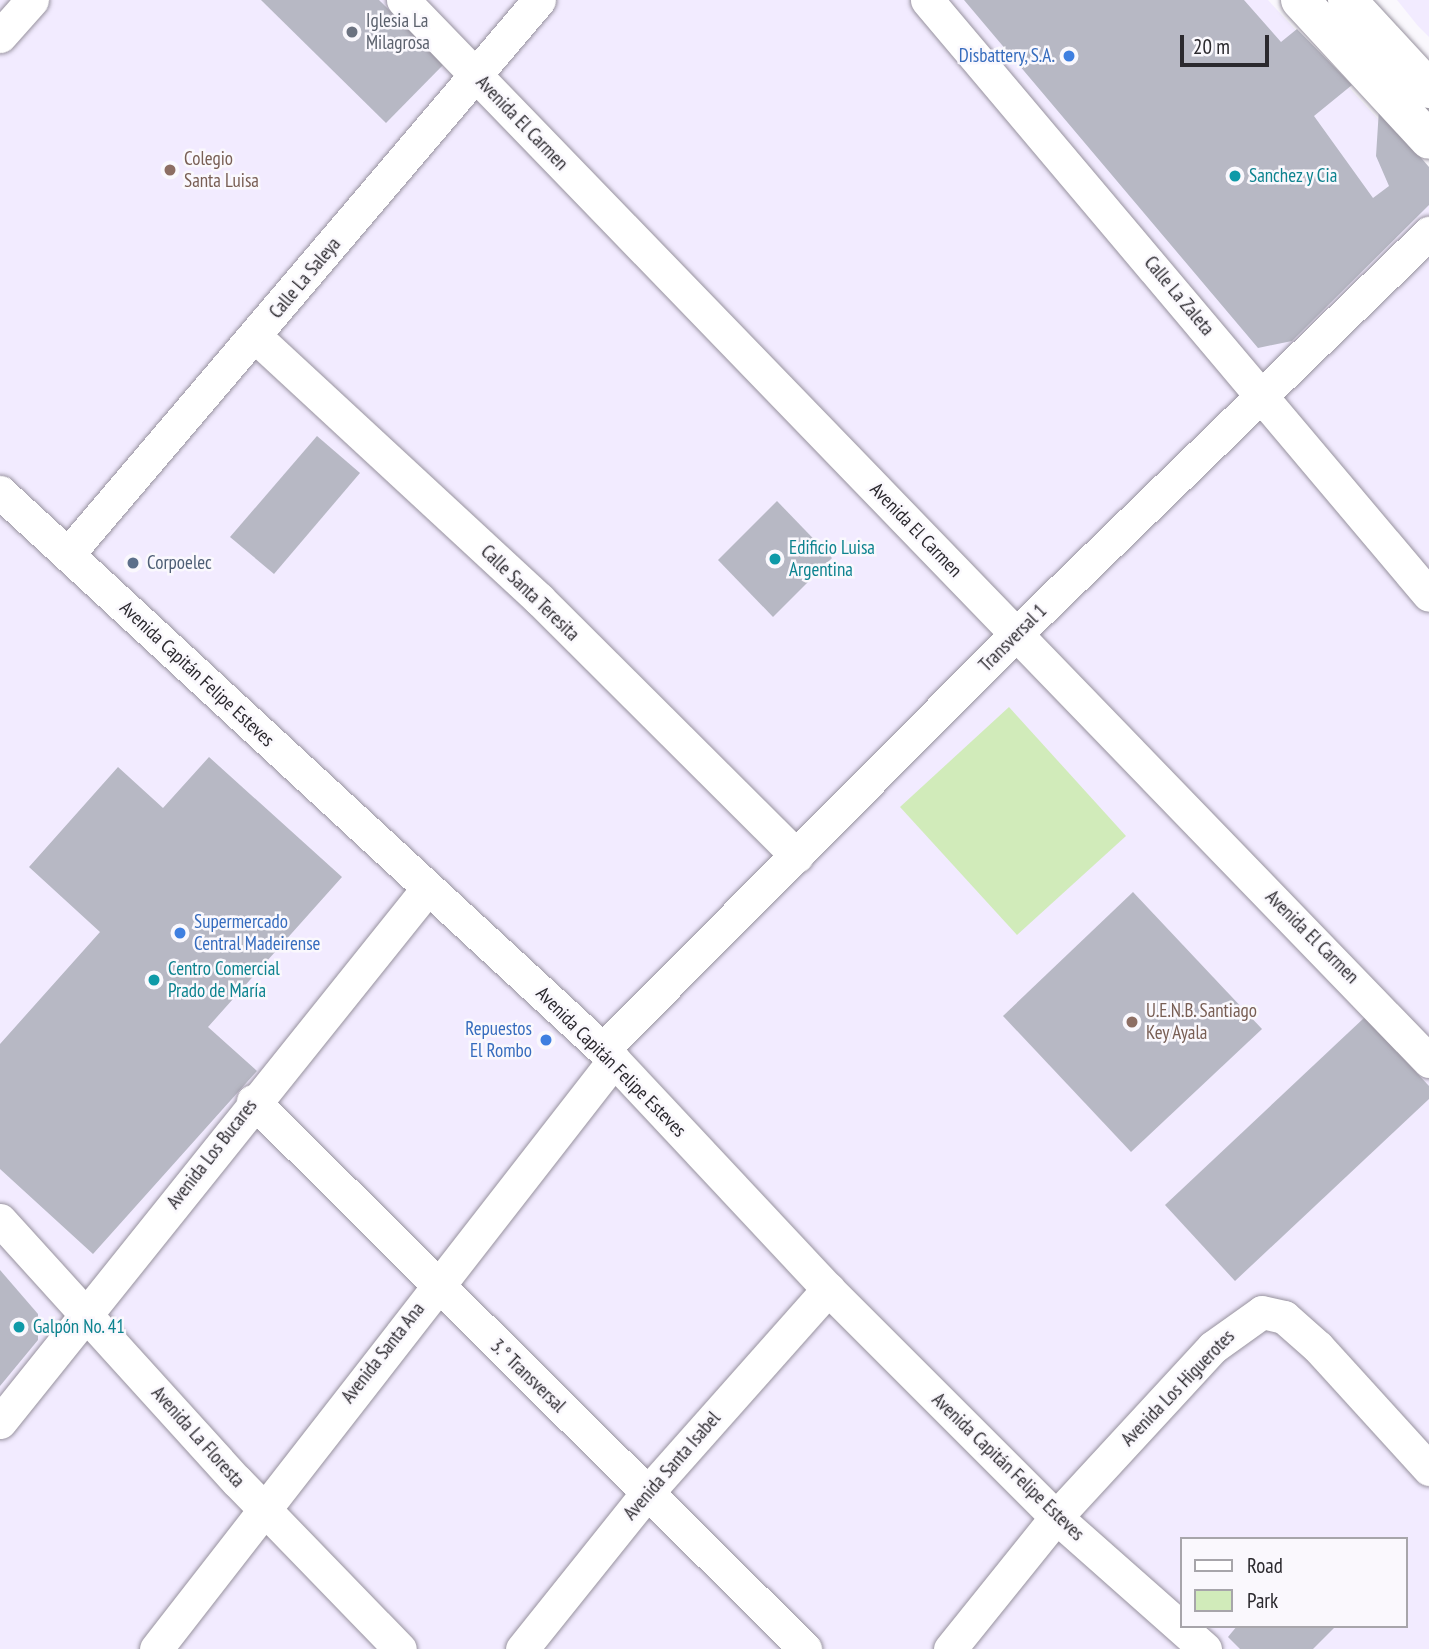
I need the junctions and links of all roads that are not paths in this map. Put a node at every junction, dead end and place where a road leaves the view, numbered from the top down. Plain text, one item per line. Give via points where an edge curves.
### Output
1 (32, 0) edge
2 (403, 0) edge
3 (539, 0) edge
4 (927, 0) edge
5 (1300, 0) edge
6 (1347, 0) edge
7 (0, 36) edge
8 (476, 75) junction
9 (1429, 89) edge
10 (1429, 140) edge
11 (1429, 233) edge
12 (256, 337) junction
13 (1265, 397) junction
14 (0, 492) edge
15 (68, 554) junction
16 (1429, 595) edge
17 (1016, 634) junction
18 (797, 856) junction
19 (427, 888) junction
20 (608, 1055) junction
21 (1429, 1061) edge
22 (253, 1101) junction
23 (0, 1220) edge
24 (436, 1285) junction
25 (828, 1289) junction
26 (86, 1314) junction
27 (0, 1422) edge
28 (1429, 1469) edge
29 (648, 1493) junction
30 (264, 1508) junction
31 (1056, 1517) junction
32 (1180, 1627) edge
33 (1181, 1628) edge
34 (156, 1649) edge
35 (400, 1649) edge
36 (522, 1649) edge
37 (805, 1649) edge
38 (950, 1649) edge
39 (1205, 1649) edge

1 - 7 street
2 - 8 street, Avenida El Carmen
3 - 8 street, Calle La Saleya
4 - 13 street, Calle La Zaleta
5 - 10 street
6 - 9 street
8 - 12 street, Calle La Saleya
8 - 17 street, Avenida El Carmen
11 - 13 street, Transversal 1
12 - 15 street, Calle La Saleya
12 - 18 street, Calle Santa Teresita via 539,599
13 - 16 street, Calle La Zaleta
13 - 17 street, Transversal 1
14 - 15 street, Avenida Capitán Felipe Esteves
15 - 19 street, Avenida Capitán Felipe Esteves
17 - 18 street, Transversal 1
17 - 21 street, Avenida El Carmen
18 - 20 street, Transversal 1
19 - 20 street, Avenida Capitán Felipe Esteves
19 - 22 street, Avenida Los Bucares
20 - 24 street, Avenida Santa Ana
20 - 25 street, Avenida Capitán Felipe Esteves
22 - 24 street, 3.° Transversal
22 - 26 street, Avenida Los Bucares
23 - 26 street, Avenida La Floresta
24 - 29 street, 3.° Transversal
24 - 30 street, Avenida Santa Ana
25 - 29 street, Avenida Santa Isabel
25 - 31 street, Avenida Capitán Felipe Esteves
26 - 27 street, Avenida Los Bucares
26 - 30 street, Avenida La Floresta
28 - 31 street, Avenida Los Higuerotes via 1318,1347 1284,1317 1262,1312 1213,1347
29 - 36 street, Avenida Santa Isabel
29 - 37 street, 3.° Transversal
30 - 34 street, Avenida Santa Ana
30 - 35 street, Avenida La Floresta
31 - 32 street, Avenida Capitán Felipe Esteves
31 - 38 street, Avenida Los Higuerotes
33 - 39 street, Avenida Capitán Felipe Esteves

